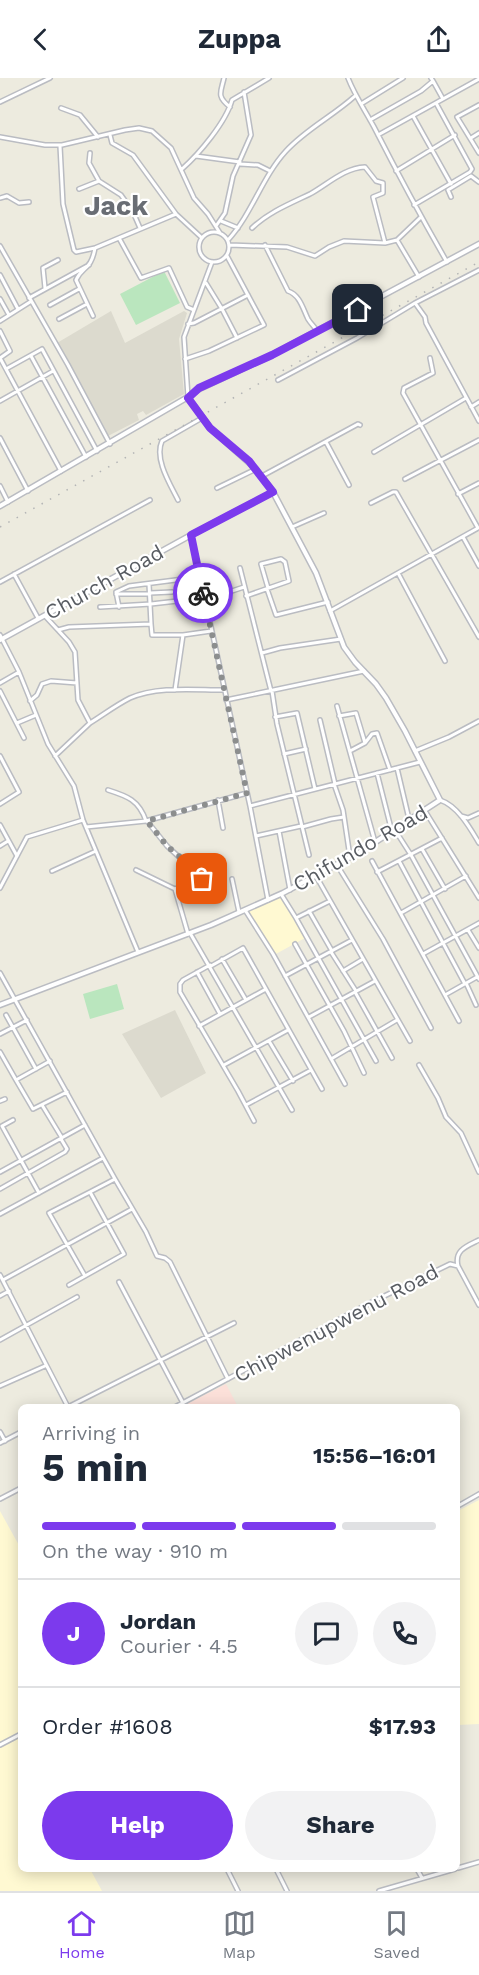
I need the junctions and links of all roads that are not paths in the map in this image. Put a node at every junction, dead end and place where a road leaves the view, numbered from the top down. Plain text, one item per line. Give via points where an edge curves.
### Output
1 (50, 78) edge
2 (224, 78) edge
3 (252, 78) edge
4 (269, 78) edge
5 (348, 78) edge
6 (403, 78) edge
7 (479, 79) edge
8 (432, 80) edge
9 (255, 86) junction
10 (244, 92) junction
11 (355, 96) junction
12 (443, 99) junction
13 (0, 102) edge
14 (436, 103) junction
15 (361, 104) junction
16 (479, 105) edge
17 (230, 107) junction
18 (61, 108) dead end
19 (413, 116) junction
20 (370, 120) junction
21 (479, 133) edge
22 (110, 135) junction
23 (378, 135) junction
24 (455, 135) junction
25 (0, 137) edge
26 (98, 137) junction
27 (471, 138) junction
28 (60, 145) junction
29 (432, 150) junction
30 (90, 153) dead end
31 (479, 153) edge
32 (196, 156) junction
33 (240, 163) junction
34 (182, 169) junction
35 (270, 171) junction
36 (396, 171) junction
37 (99, 181) junction
38 (479, 182) edge
39 (451, 184) junction
40 (79, 189) dead end
41 (451, 197) dead end
42 (0, 198) edge
43 (29, 202) dead end
44 (414, 205) junction
45 (176, 213) junction
46 (421, 217) junction
47 (221, 220) junction
48 (216, 226) junction
49 (140, 228) junction
50 (238, 228) junction
51 (252, 228) dead end
52 (220, 233) junction
53 (119, 237) junction
54 (202, 238) junction
55 (228, 240) junction
56 (398, 240) junction
57 (386, 243) junction
58 (479, 244) edge
59 (230, 245) junction
60 (265, 245) junction
61 (0, 246) edge
62 (95, 248) junction
63 (227, 256) junction
64 (58, 260) dead end
65 (212, 262) junction
66 (447, 262) junction
67 (90, 264) junction
68 (479, 270) edge
69 (0, 276) edge
70 (419, 277) junction
71 (206, 283) junction
72 (5, 285) junction
73 (0, 287) edge
74 (45, 288) junction
75 (80, 289) junction
76 (248, 295) junction
77 (0, 299) edge
78 (29, 300) junction
79 (415, 303) junction
80 (87, 304) junction
81 (50, 305) dead end
82 (18, 309) junction
83 (222, 309) junction
84 (194, 310) junction
85 (9, 315) junction
86 (93, 316) dead end
87 (59, 319) dead end
88 (0, 321) edge
89 (188, 324) junction
90 (0, 331) edge
91 (317, 331) junction
92 (237, 338) junction
93 (30, 356) junction
94 (0, 358) edge
95 (430, 358) dead end
96 (185, 359) junction
97 (5, 368) junction
98 (0, 369) edge
99 (53, 371) junction
100 (43, 378) junction
101 (278, 380) dead end
102 (18, 391) junction
103 (188, 398) junction
104 (466, 398) junction
105 (0, 401) edge
106 (479, 402) edge
107 (471, 407) junction
108 (202, 418) junction
109 (479, 421) edge
110 (360, 425) dead end
111 (420, 425) junction
112 (0, 438) edge
113 (479, 440) edge
114 (326, 442) junction
115 (110, 444) junction
116 (97, 451) junction
117 (374, 452) dead end
118 (86, 457) junction
119 (440, 460) junction
120 (256, 469) junction
121 (61, 471) junction
122 (262, 476) junction
123 (405, 479) dead end
124 (479, 483) edge
125 (349, 484) dead end
126 (0, 486) edge
127 (217, 488) dead end
128 (28, 491) junction
129 (273, 492) junction
130 (458, 494) junction
131 (150, 500) dead end
132 (178, 500) dead end
133 (8, 502) junction
134 (371, 503) dead end
135 (0, 506) edge
136 (324, 513) dead end
137 (291, 527) junction
138 (478, 528) edge
139 (191, 535) junction
140 (463, 537) junction
141 (431, 554) junction
142 (479, 566) edge
143 (240, 568) dead end
144 (398, 573) junction
145 (14, 574) junction
146 (200, 577) junction
147 (0, 582) edge
148 (149, 584) junction
149 (244, 587) junction
150 (268, 589) junction
151 (172, 592) dead end
152 (116, 594) junction
153 (150, 594) junction
154 (246, 596) junction
155 (204, 597) junction
156 (186, 600) dead end
157 (328, 602) junction
158 (151, 604) junction
159 (100, 607) dead end
160 (119, 607) junction
161 (330, 611) junction
162 (44, 615) junction
163 (38, 618) junction
164 (151, 624) junction
165 (58, 630) junction
166 (211, 631) junction
167 (183, 635) junction
168 (1, 638) edge
169 (479, 638) edge
170 (341, 639) junction
171 (262, 653) junction
172 (446, 661) dead end
173 (364, 671) junction
174 (19, 672) junction
175 (0, 683) edge
176 (77, 683) junction
177 (175, 690) junction
178 (223, 690) junction
179 (0, 691) edge
180 (271, 691) junction
181 (226, 700) junction
182 (30, 701) junction
183 (337, 706) dead end
184 (36, 715) junction
185 (339, 716) junction
186 (275, 717) junction
187 (320, 720) dead end
188 (479, 721) edge
189 (17, 723) junction
190 (90, 723) junction
191 (24, 738) dead end
192 (365, 743) junction
193 (306, 749) junction
194 (349, 751) junction
195 (415, 751) junction
196 (284, 754) junction
197 (0, 756) edge
198 (55, 756) junction
199 (420, 762) junction
200 (2, 763) edge
201 (397, 768) junction
202 (390, 770) junction
203 (377, 773) junction
204 (357, 778) junction
205 (335, 784) junction
206 (315, 789) junction
207 (108, 790) dead end
208 (247, 793) junction
209 (294, 794) junction
210 (218, 800) junction
211 (440, 800) junction
212 (0, 804) edge
213 (250, 806) junction
214 (425, 811) junction
215 (479, 813) edge
216 (461, 816) junction
217 (344, 817) junction
218 (83, 820) junction
219 (146, 821) junction
220 (409, 821) junction
221 (0, 825) edge
222 (86, 827) junction
223 (302, 827) junction
224 (223, 828) dead end
225 (279, 831) junction
226 (393, 831) junction
227 (256, 836) junction
228 (443, 838) junction
229 (8, 841) junction
230 (375, 843) junction
231 (479, 843) edge
232 (0, 846) edge
233 (422, 849) junction
234 (96, 851) junction
235 (309, 855) dead end
236 (411, 855) junction
237 (17, 856) junction
238 (350, 857) junction
239 (372, 861) dead end
240 (399, 861) junction
241 (337, 865) junction
242 (136, 870) dead end
243 (52, 871) dead end
244 (377, 872) junction
245 (316, 876) junction
246 (466, 876) junction
247 (232, 879) dead end
248 (0, 888) edge
249 (175, 889) junction
250 (445, 889) junction
251 (290, 890) junction
252 (281, 894) junction
253 (433, 896) junction
254 (479, 898) edge
255 (268, 900) junction
256 (330, 901) junction
257 (421, 902) junction
258 (245, 910) junction
259 (309, 911) junction
260 (239, 913) junction
261 (400, 913) junction
262 (296, 918) junction
263 (479, 923) edge
264 (468, 930) junction
265 (189, 933) junction
266 (456, 937) junction
267 (352, 940) junction
268 (444, 943) junction
269 (295, 944) dead end
270 (479, 948) edge
271 (138, 952) junction
272 (332, 952) junction
273 (423, 954) junction
274 (222, 959) junction
275 (319, 959) junction
276 (363, 959) junction
277 (210, 965) junction
278 (307, 965) junction
279 (343, 971) junction
280 (196, 972) junction
281 (0, 973) edge
282 (285, 976) junction
283 (479, 978) edge
284 (375, 981) junction
285 (466, 984) junction
286 (266, 989) junction
287 (355, 992) junction
288 (445, 995) junction
289 (14, 999) junction
290 (342, 999) junction
291 (246, 1000) junction
292 (0, 1005) edge
293 (476, 1005) dead end
294 (330, 1006) junction
295 (233, 1007) junction
296 (220, 1014) junction
297 (6, 1015) dead end
298 (309, 1017) junction
299 (27, 1020) junction
300 (397, 1020) junction
301 (459, 1021) dead end
302 (199, 1026) junction
303 (13, 1027) junction
304 (431, 1028) dead end
305 (288, 1030) junction
306 (378, 1032) junction
307 (0, 1034) edge
308 (364, 1040) junction
309 (268, 1041) junction
310 (410, 1041) dead end
311 (352, 1047) junction
312 (255, 1048) junction
313 (0, 1052) edge
314 (332, 1059) junction
315 (392, 1059) dead end
316 (50, 1061) junction
317 (376, 1061) dead end
318 (223, 1065) junction
319 (419, 1065) dead end
320 (36, 1069) junction
321 (311, 1070) junction
322 (364, 1073) dead end
323 (16, 1080) junction
324 (293, 1081) junction
325 (345, 1084) dead end
326 (279, 1088) junction
327 (322, 1089) dead end
328 (66, 1092) junction
329 (5, 1098) dead end
330 (0, 1101) edge
331 (42, 1105) junction
332 (246, 1105) junction
333 (292, 1110) dead end
334 (13, 1120) dead end
335 (254, 1121) dead end
336 (85, 1125) junction
337 (1, 1127) edge
338 (61, 1138) junction
339 (103, 1158) junction
340 (20, 1161) junction
341 (0, 1172) edge
342 (479, 1172) edge
343 (27, 1173) junction
344 (115, 1179) junction
345 (0, 1189) edge
346 (90, 1191) junction
347 (39, 1193) junction
348 (132, 1209) junction
349 (0, 1214) edge
350 (107, 1222) junction
351 (479, 1240) edge
352 (66, 1245) junction
353 (458, 1266) junction
354 (0, 1275) edge
355 (85, 1276) junction
356 (3, 1280) junction
357 (119, 1282) dead end
358 (69, 1285) dead end
359 (9, 1291) junction
360 (0, 1296) edge
361 (76, 1297) dead end
362 (479, 1305) edge
363 (234, 1323) dead end
364 (27, 1326) junction
365 (208, 1336) junction
366 (0, 1340) edge
367 (160, 1360) junction
368 (46, 1366) junction
369 (228, 1379) junction
370 (0, 1386) edge
371 (183, 1403) joint
372 (66, 1404) edge
373 (74, 1404) edge
374 (0, 1431) edge
375 (18, 1434) edge
376 (5, 1441) junction
377 (0, 1443) edge
378 (18, 1490) edge
379 (479, 1494) edge
380 (0, 1499) edge
381 (460, 1505) edge
382 (18, 1735) edge
383 (0, 1744) edge
384 (479, 1862) edge
385 (460, 1868) edge
386 (228, 1872) edge
387 (278, 1872) edge
388 (419, 1872) edge
389 (445, 1872) edge
390 (422, 1878) junction
391 (238, 1891) edge
392 (287, 1891) edge
393 (379, 1891) edge

1 - 13 street
2 - 17 street via 220,95
3 - 9 street
4 - 9 street
5 - 11 street
6 - 15 street
7 - 12 street
8 - 12 street
8 - 20 street via 421,91
9 - 10 street
10 - 17 street via 232,100
10 - 33 street via 251,131
11 - 15 street
11 - 35 street via 295,142
12 - 14 street
14 - 19 street
14 - 24 street
15 - 20 street
16 - 27 street via 457,117
17 - 32 street
18 - 26 street via 80,115
19 - 23 street
19 - 29 street
20 - 23 street
21 - 27 street
22 - 26 street
22 - 34 street via 139,128 152,131 171,148
22 - 45 street via 112,143 136,159
23 - 36 street
24 - 29 street
24 - 39 street via 472,169
25 - 28 street
26 - 28 street
27 - 31 street
28 - 62 street via 63,204 74,250 80,253
29 - 36 street
29 - 39 street
30 - 37 street via 89,162
32 - 33 street
32 - 34 street
33 - 35 street
33 - 47 street
34 - 48 street via 194,198
35 - 50 street
36 - 44 street
37 - 40 street
37 - 49 street via 122,195
38 - 41 street via 471,176 461,181 448,190
39 - 44 street
42 - 43 street
44 - 46 street
45 - 49 street
45 - 54 street
46 - 56 street
46 - 66 street
47 - 48 street
47 - 50 street
48 - 52 street
49 - 53 street
50 - 55 street
51 - 57 street via 271,212 365,167 376,182 383,183 382,193 373,197
52 - 54 street
52 - 55 street
53 - 62 street
53 - 84 street via 141,278 169,268 187,307
54 - 65 street via 201,254
55 - 59 street
56 - 57 street
56 - 70 street
57 - 60 street via 344,241 315,256
58 - 66 street
59 - 60 street
59 - 63 street
60 - 91 street via 288,291 298,299
61 - 78 street
62 - 67 street
63 - 65 street
63 - 76 street
64 - 74 street via 43,268
65 - 71 street
66 - 70 street
67 - 74 street
67 - 75 street via 77,277
68 - 79 street
69 - 72 street
70 - 91 street
71 - 83 street
71 - 84 street
72 - 73 street
72 - 82 street
74 - 78 street
75 - 80 street
75 - 81 street
76 - 83 street
76 - 92 street via 264,325
77 - 85 street
78 - 82 street
78 - 115 street
79 - 101 street
79 - 104 street
80 - 86 street
80 - 87 street
82 - 85 street
83 - 89 street
83 - 92 street
84 - 89 street
85 - 88 street
89 - 96 street
90 - 94 street via 10,351
91 - 103 street via 199,388
92 - 96 street
93 - 97 street
93 - 99 street via 42,350
93 - 100 street
94 - 97 street
95 - 111 street via 433,373 402,391
96 - 103 street
97 - 98 street
97 - 102 street
99 - 100 street
99 - 116 street
100 - 102 street
100 - 118 street
102 - 105 street
102 - 121 street
103 - 108 street, Chifundo Road
103 - 115 street
104 - 107 street
104 - 111 street
106 - 107 street
107 - 109 street
108 - 120 street, Chifundo Road
108 - 132 street via 160,445 164,470
110 - 114 street
111 - 117 street
111 - 119 street
112 - 128 street
113 - 119 street
114 - 122 street
114 - 125 street
115 - 116 street
116 - 118 street
118 - 121 street
119 - 123 street
119 - 130 street
120 - 122 street, Chifundo Road
120 - 127 street
121 - 128 street
122 - 129 street, Chifundo Road
124 - 130 street
126 - 133 street
128 - 133 street
129 - 137 street, Chifundo Road
129 - 139 street, Church Road
130 - 138 street
131 - 145 street
133 - 135 street
134 - 141 street via 396,492
136 - 137 street
137 - 157 street, Chifundo Road
138 - 140 street
139 - 146 street
139 - 162 street, Church Road
140 - 141 street
140 - 142 street
141 - 144 street
141 - 169 street
143 - 149 street
144 - 161 street
144 - 172 street
145 - 147 street
145 - 163 street
146 - 148 street
146 - 155 street
148 - 152 street via 129,586
148 - 153 street
149 - 154 street
149 - 155 street
150 - 150 street via 290,580 281,558 261,564
150 - 154 street
150 - 157 street via 276,615
151 - 153 street
152 - 153 street
152 - 160 street
153 - 158 street
154 - 171 street
155 - 166 street
156 - 158 street
157 - 161 street, Chifundo Road
158 - 160 street
158 - 164 street
159 - 160 street
161 - 170 street, Chifundo Road
162 - 163 street, Church Road
162 - 165 street
163 - 168 street, Church Road
164 - 165 street
164 - 167 street via 152,635
165 - 176 street via 75,652
166 - 167 street
166 - 178 street
167 - 177 street
168 - 174 street
170 - 171 street
170 - 173 street, Chifundo Road
171 - 180 street
173 - 180 street
173 - 195 street, Chifundo Road via 386,698
174 - 175 street
174 - 182 street
176 - 182 street via 42,684 38,695
176 - 190 street via 78,700
177 - 178 street
177 - 190 street via 137,696
178 - 181 street
179 - 189 street
180 - 181 street
180 - 186 street
181 - 208 street
182 - 184 street
183 - 185 street
184 - 189 street
184 - 198 street
185 - 192 street via 356,713
185 - 194 street
186 - 193 street via 297,713
186 - 196 street
187 - 205 street
188 - 195 street
189 - 191 street
190 - 198 street
192 - 194 street
192 - 202 street via 378,733
193 - 196 street
193 - 206 street
194 - 204 street
195 - 199 street, Chifundo Road
196 - 209 street
197 - 200 street
198 - 218 street via 74,786
199 - 201 street
199 - 211 street, Chifundo Road
200 - 212 street via 19,792
201 - 202 street
201 - 220 street
202 - 203 street
203 - 204 street
203 - 226 street
204 - 205 street
204 - 230 street
205 - 206 street
205 - 217 street
206 - 209 street
207 - 219 street via 134,800
208 - 210 street
208 - 213 street
209 - 213 street
209 - 223 street
210 - 219 street
210 - 224 street
211 - 214 street, Chifundo Road
211 - 216 street
213 - 227 street
214 - 220 street, Chifundo Road
214 - 228 street
215 - 216 street via 468,818
216 - 231 street
217 - 223 street
217 - 238 street
218 - 222 street
218 - 237 street via 27,837
219 - 222 street
219 - 249 street via 202,878
220 - 226 street, Chifundo Road
221 - 229 street
222 - 234 street
223 - 225 street
223 - 235 street
225 - 227 street
225 - 251 street
226 - 230 street, Chifundo Road
226 - 236 street
227 - 255 street
228 - 233 street
228 - 246 street
229 - 232 street
229 - 237 street
230 - 238 street, Chifundo Road
233 - 236 street
233 - 250 street
234 - 243 street
234 - 271 street
236 - 240 street
236 - 253 street
237 - 248 street
238 - 241 street, Chifundo Road
239 - 244 street
240 - 244 street
240 - 257 street
241 - 245 street, Chifundo Road
241 - 304 street
242 - 249 street
244 - 261 street
245 - 251 street, Chifundo Road
245 - 256 street
246 - 250 street
246 - 254 street
247 - 260 street
249 - 265 street
250 - 253 street
251 - 252 street, Chifundo Road
252 - 255 street, Chifundo Road
252 - 262 street
253 - 257 street
253 - 266 street
255 - 258 street, Chifundo Road
256 - 259 street
256 - 267 street
257 - 261 street
257 - 268 street
258 - 260 street, Chifundo Road
258 - 282 street
259 - 262 street
259 - 272 street
260 - 265 street, Chifundo Road
261 - 273 street
262 - 275 street
263 - 264 street
264 - 266 street
264 - 270 street
265 - 271 street, Chifundo Road
265 - 277 street
266 - 268 street
266 - 283 street
267 - 272 street
267 - 276 street
268 - 273 street
268 - 285 street
269 - 278 street
271 - 289 street, Chifundo Road
272 - 275 street
272 - 279 street
273 - 288 street
274 - 277 street
274 - 286 street via 243,948
274 - 291 street
275 - 278 street
275 - 290 street
276 - 279 street
276 - 284 street
277 - 280 street
277 - 295 street
278 - 282 street
278 - 294 street
279 - 287 street
280 - 296 street
280 - 302 street via 183,980 179,988
281 - 289 street
282 - 298 street
283 - 285 street
284 - 287 street
284 - 300 street
285 - 288 street
285 - 293 street
286 - 291 street
286 - 305 street
287 - 290 street
287 - 306 street
288 - 301 street
289 - 292 street, Chifundo Road
289 - 299 street
290 - 294 street
290 - 308 street
291 - 295 street
294 - 298 street
294 - 311 street
295 - 296 street
295 - 312 street
296 - 302 street
297 - 303 street
298 - 314 street
299 - 303 street
299 - 316 street
300 - 306 street
300 - 310 street
302 - 318 street
303 - 307 street
303 - 320 street
305 - 309 street
305 - 321 street
306 - 308 street
306 - 315 street
308 - 311 street
308 - 317 street
309 - 312 street
309 - 324 street
311 - 314 street
311 - 322 street
312 - 318 street
312 - 326 street
313 - 323 street
314 - 325 street
316 - 320 street
316 - 328 street
318 - 332 street
319 - 342 street via 443,1113 461,1133
320 - 323 street
321 - 324 street
321 - 327 street
323 - 331 street via 32,1108
324 - 326 street
326 - 332 street
326 - 333 street
328 - 331 street
328 - 336 street
329 - 330 street
331 - 338 street
332 - 335 street
334 - 337 street
336 - 338 street
336 - 339 street
337 - 340 street
338 - 340 street
338 - 343 street via 65,1152
339 - 344 street
339 - 347 street
340 - 341 street
340 - 343 street
343 - 345 street
343 - 347 street
344 - 346 street
344 - 348 street
346 - 350 street
346 - 352 street via 49,1214
347 - 349 street
348 - 350 street
348 - 365 street via 157,1256 170,1262
350 - 352 street
350 - 355 street via 124,1254
351 - 353 street via 459,1251
352 - 355 street
352 - 356 street
353 - 362 street, Chipwenupwenu Road
353 - 369 street, Chipwenupwenu Road via 443,1267
354 - 356 street
355 - 358 street
356 - 359 street
357 - 367 street
359 - 360 street
359 - 364 street
361 - 364 street
363 - 365 street
364 - 366 street
364 - 368 street
365 - 367 street
365 - 369 street
367 - 371 street
367 - 373 street
368 - 370 street
368 - 372 street
369 - 371 street, Chipwenupwenu Road
374 - 376 street
375 - 376 street
376 - 377 street
378 - 380 street
379 - 381 street
382 - 383 street
384 - 385 street
386 - 391 street
387 - 392 street
388 - 390 street
389 - 390 street
390 - 393 street

